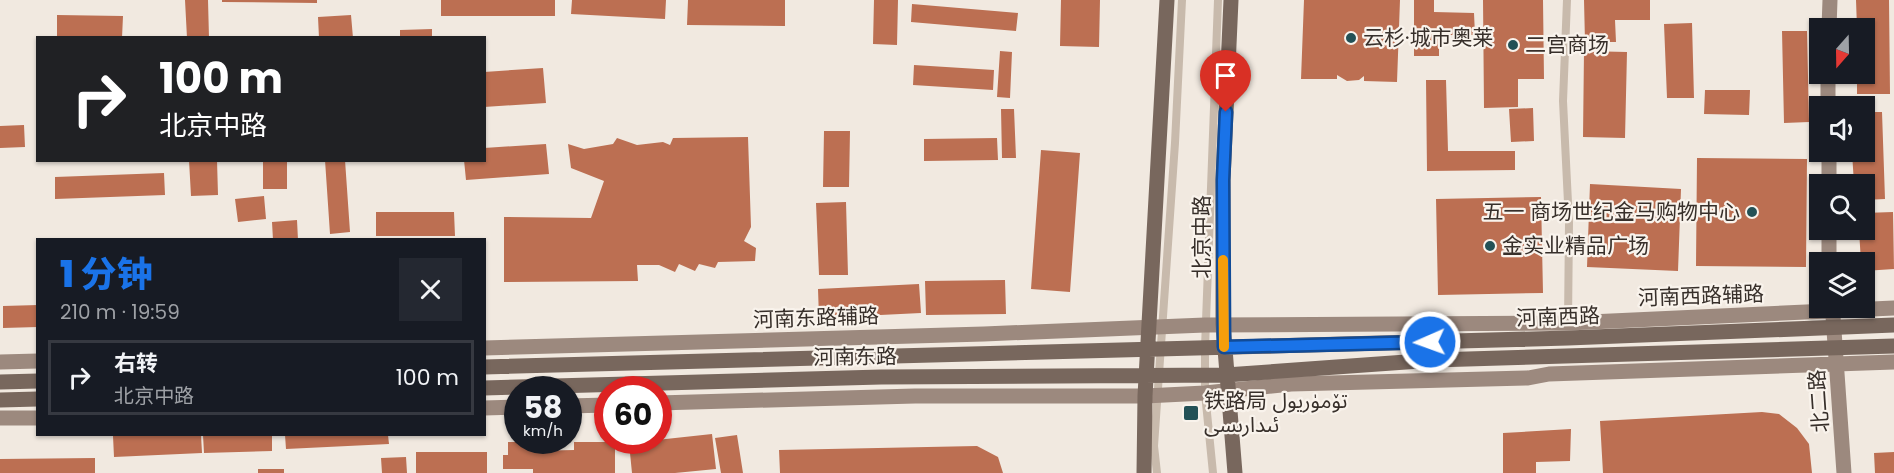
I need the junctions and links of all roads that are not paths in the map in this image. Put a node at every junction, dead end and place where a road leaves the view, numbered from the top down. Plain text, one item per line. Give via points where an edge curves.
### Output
1 (1167, 0) edge
2 (1182, 0) edge
3 (1218, 0) edge
4 (1231, 0) edge
5 (1567, 0) edge
6 (1830, 0) edge
7 (1829, 18) edge
8 (1894, 308) edge
9 (1875, 310) edge
10 (1809, 316) edge
11 (1833, 318) edge
12 (1851, 318) edge
13 (1223, 324) junction
14 (1205, 325) junction
15 (1894, 325) edge
16 (1156, 326) junction
17 (1568, 330) junction
18 (1894, 346) edge
19 (1224, 347) junction
20 (1836, 347) junction
21 (486, 348) edge
22 (1155, 348) junction
23 (1205, 348) junction
24 (36, 361) edge
25 (0, 362) edge
26 (1894, 362) edge
27 (1837, 364) junction
28 (486, 368) edge
29 (1206, 375) junction
30 (1226, 375) junction
31 (1153, 376) junction
32 (36, 381) edge
33 (0, 382) edge
34 (486, 387) edge
35 (1228, 391) junction
36 (1205, 393) junction
37 (1152, 396) junction
38 (36, 399) edge
39 (0, 400) edge
40 (672, 404) edge
41 (504, 407) edge
42 (486, 408) edge
43 (0, 418) edge
44 (36, 418) edge
45 (1144, 473) edge
46 (1157, 473) edge
47 (1213, 473) edge
48 (1234, 473) edge
49 (1844, 473) edge

1 - 16 main road
2 - 16 lane
3 - 14 lane
4 - 13 main road, 北京中路 via 1223,180
5 - 17 lane via 1563,101 1569,223
6 - 7 street
8 - 9 street
10 - 17 main road, 河南西路
11 - 20 street, 北二路
12 - 15 main road, 河南西路
13 - 14 street
13 - 17 street
13 - 19 main road, 北京中路
14 - 16 street
14 - 23 lane
16 - 21 street, 河南东路辅路
16 - 22 main road
17 - 19 main road, 河南西路
18 - 20 main road, 河南西路
19 - 23 main road, 河南东路
19 - 30 main road, 北京中路
20 - 27 street, 北二路
20 - 30 main road, 河南西路 via 1434,360
22 - 23 main road, 河南东路
22 - 28 main road, 河南东路
22 - 31 main road
23 - 29 lane
24 - 25 street
26 - 27 street
27 - 35 street via 1292,384
27 - 49 street, 北二路
29 - 30 main road, 河南东路
29 - 31 main road, 河南东路
29 - 36 lane
30 - 35 main road, 北京中路
31 - 34 main road, 河南东路 via 881,377
31 - 37 main road
32 - 33 main road
35 - 36 street
35 - 48 main road, 北京中路
36 - 37 street
36 - 47 lane
37 - 40 street via 915,396
37 - 45 main road
37 - 46 lane
38 - 39 main road
41 - 42 street
43 - 44 street

